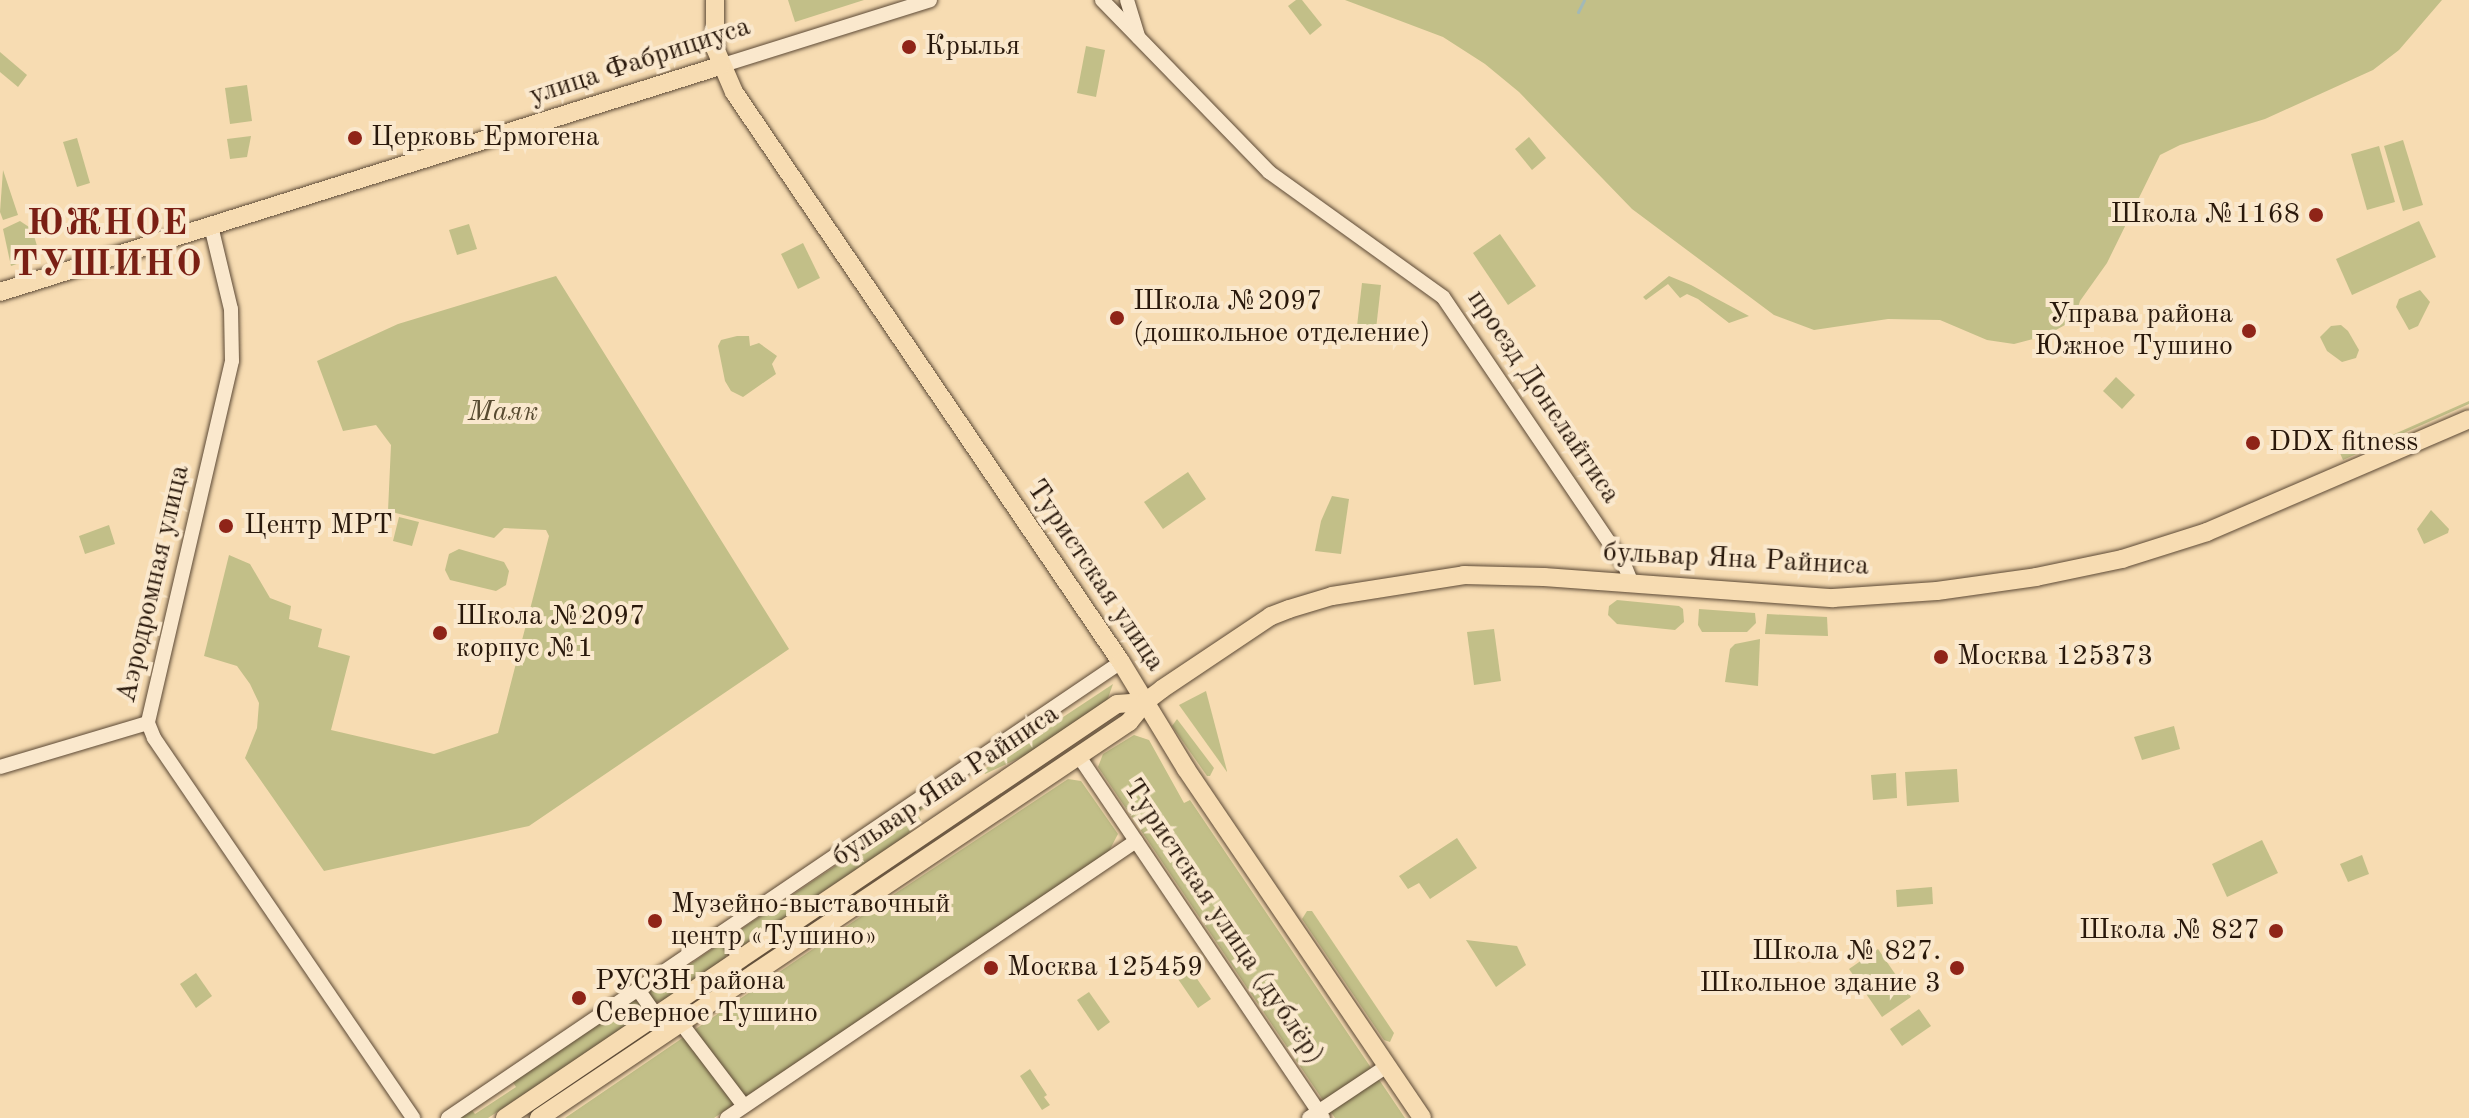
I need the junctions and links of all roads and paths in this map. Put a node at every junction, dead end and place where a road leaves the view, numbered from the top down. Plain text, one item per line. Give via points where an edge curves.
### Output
1 (715, 0) edge
2 (930, 0) edge
3 (1127, 0) edge
4 (1102, 1) edge
5 (1138, 37) junction
6 (720, 66) junction
7 (211, 226) junction
8 (0, 292) edge
9 (2469, 419) edge
10 (1632, 584) junction
11 (1121, 662) junction
12 (1145, 702) junction
13 (148, 723) junction
14 (1078, 755) junction
15 (0, 767) edge
16 (1136, 841) junction
17 (723, 932) junction
18 (740, 958) junction
19 (639, 991) junction
20 (656, 1015) junction
21 (681, 1023) junction
22 (1387, 1066) junction
23 (744, 1106) junction
24 (1317, 1116) edge
25 (413, 1118) edge
26 (448, 1118) edge
27 (505, 1118) edge
28 (539, 1118) edge
29 (727, 1118) edge
30 (1422, 1118) edge

1 - 6 main road via 713,35
2 - 6 street, улица Фабрициуса
3 - 5 street, проезд Донелайтиса
4 - 5 street, проезд Донелайтиса
5 - 10 street, проезд Донелайтиса via 1269,172 1443,297 1624,564
6 - 7 main road, улица Фабрициуса
6 - 11 main road, Туристская улица
7 - 8 main road, улица Фабрициуса
7 - 13 street, Аэродромная улица via 231,309 232,361
9 - 10 main road, бульвар Яна Райниса via 2207,532 2088,567 1857,598
10 - 12 main road, бульвар Яна Райниса via 1464,575 1332,596 1271,616
11 - 12 main road, Туристская улица
11 - 17 street
12 - 14 main road, бульвар Яна Райниса via 1129,722
12 - 18 main road, бульвар Яна Райниса via 1117,704
12 - 22 main road, Туристская улица
13 - 15 street
13 - 25 street, Аэродромная улица
14 - 16 street, Туристская улица (дублёр)
14 - 21 main road, бульвар Яна Райниса
16 - 23 street
16 - 24 street, Туристская улица (дублёр)
17 - 18 street
17 - 19 street
18 - 20 main road, бульвар Яна Райниса
19 - 20 street
19 - 26 street
20 - 27 main road, бульвар Яна Райниса
21 - 23 street
21 - 28 main road, бульвар Яна Райниса
22 - 24 street
22 - 30 main road, Туристская улица
23 - 29 street

